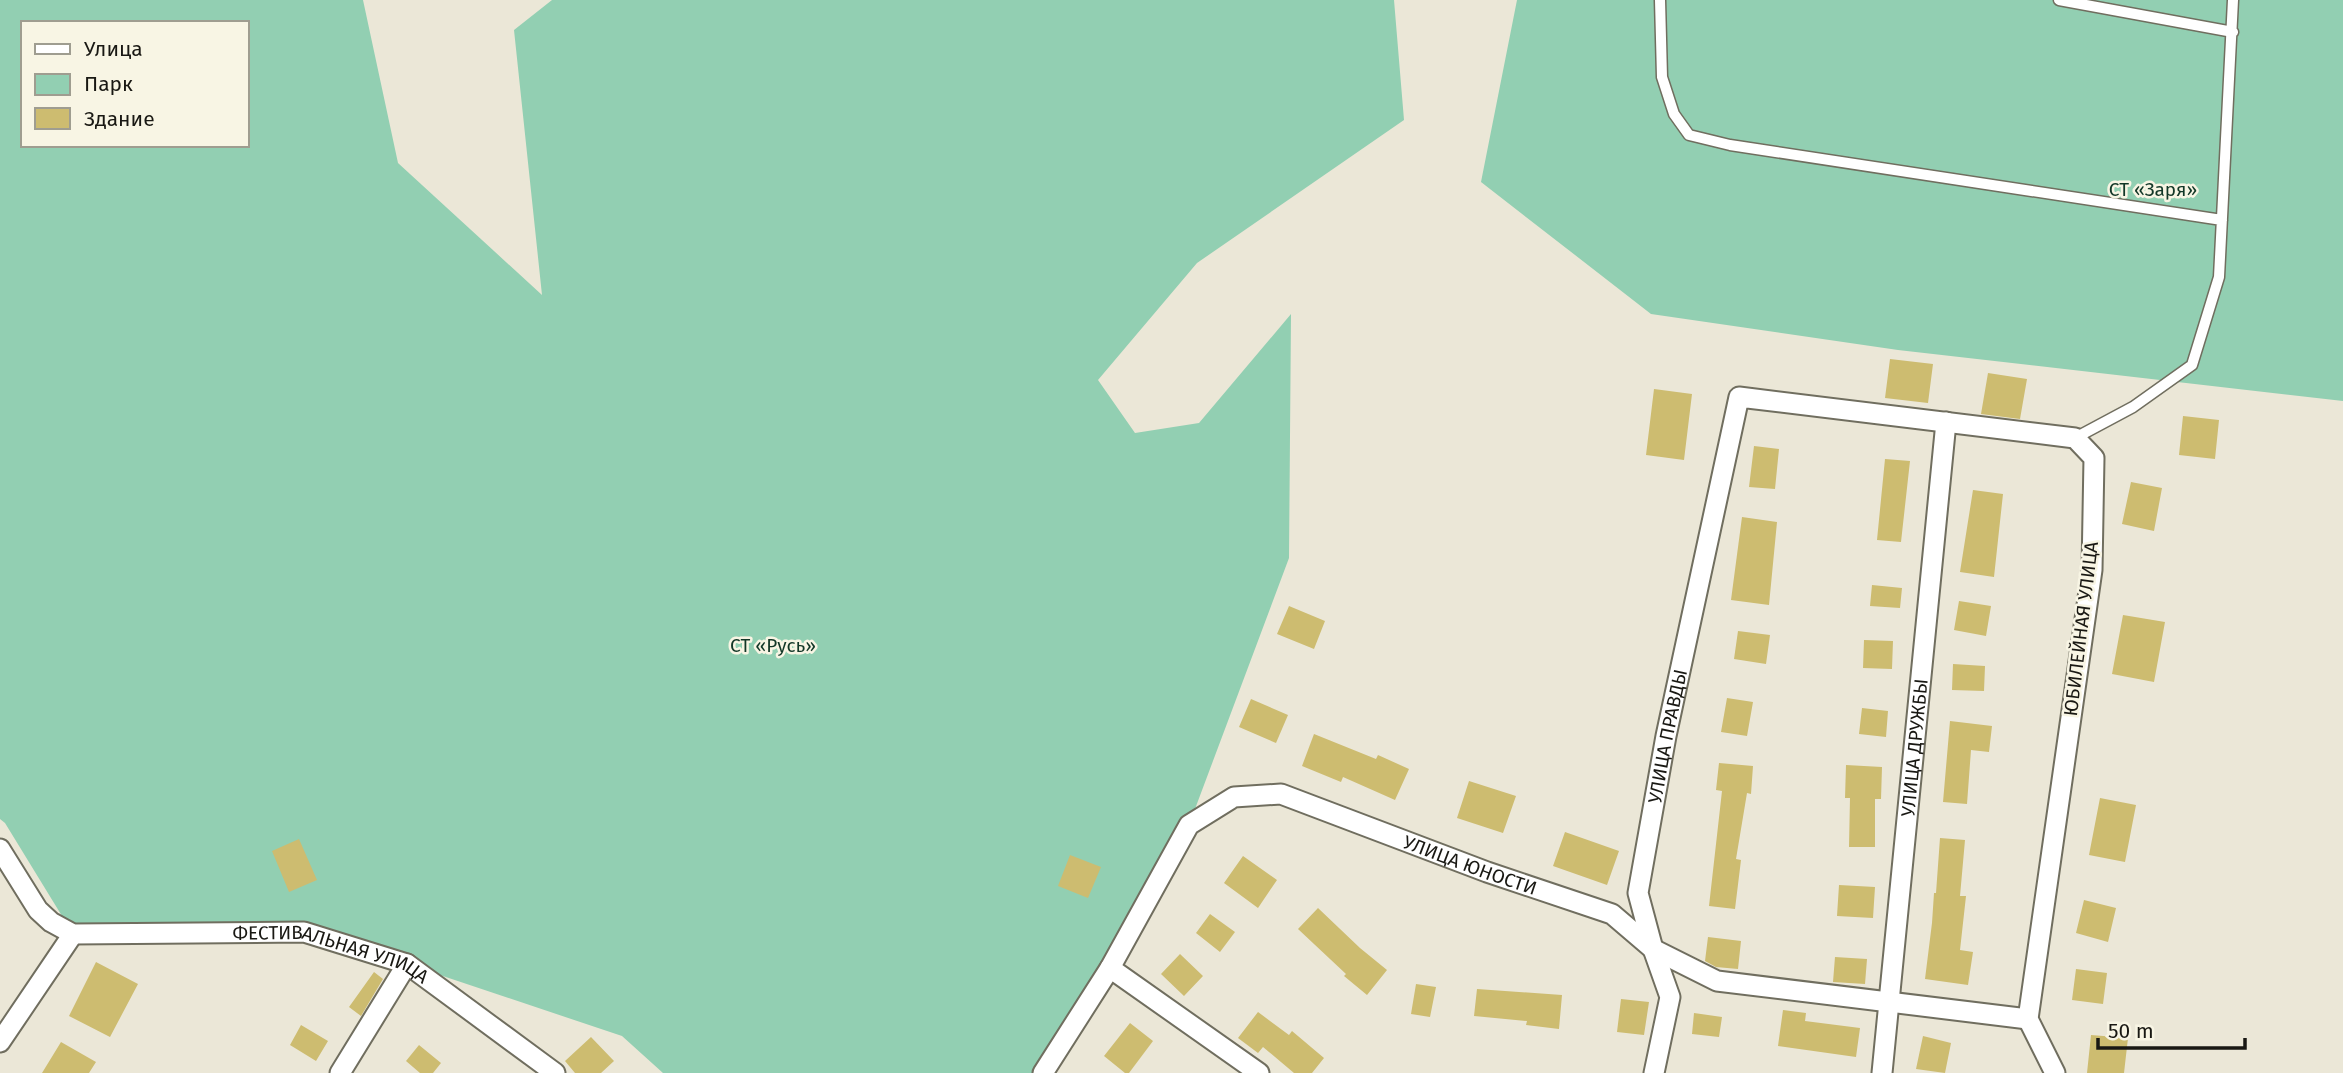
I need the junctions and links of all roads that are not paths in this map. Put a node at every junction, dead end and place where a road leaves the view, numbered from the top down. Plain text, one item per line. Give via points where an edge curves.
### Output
1 (1660, 0) edge
2 (2059, 0) edge
3 (2233, 0) edge
4 (2233, 32) junction
5 (2222, 220) junction
6 (1946, 422) junction
7 (2075, 438) junction
8 (0, 849) edge
9 (73, 934) junction
10 (1653, 949) junction
11 (407, 964) junction
12 (1110, 968) junction
13 (1890, 1001) junction
14 (2028, 1019) junction
15 (0, 1042) edge
16 (340, 1073) edge
17 (555, 1073) edge
18 (1042, 1073) edge
19 (1259, 1073) edge
20 (1654, 1073) edge
21 (1882, 1073) edge
22 (2055, 1073) edge

1 - 5 lane via 1662,77 1674,114 1689,135
2 - 4 lane
3 - 4 lane
4 - 5 lane
5 - 7 lane via 2219,277 2192,365 2133,407
6 - 7 street
6 - 10 street, УЛИЦА ПРАВДЫ via 1739,397 1666,736 1638,893
6 - 13 street, УЛИЦА ДРУЖБЫ
7 - 14 street, ЮБИЛЕЙНАЯ УЛИЦА via 2094,457 2092,570
8 - 9 street via 38,910
9 - 11 street, ФЕСТИВАЛЬНАЯ УЛИЦА via 304,932
9 - 15 street
10 - 12 street, УЛИЦА ЮНОСТИ via 1612,914 1281,794 1234,797 1189,825
10 - 13 street, УЛИЦА ЮНОСТИ via 1717,981
10 - 20 street, УЛИЦА ПРАВДЫ via 1670,997
11 - 16 street
11 - 17 street, ФЕСТИВАЛЬНАЯ УЛИЦА
12 - 18 street, УЛИЦА ЮНОСТИ
12 - 19 street
13 - 14 street, УЛИЦА ЮНОСТИ
13 - 21 street, УЛИЦА ДРУЖБЫ
14 - 22 street

